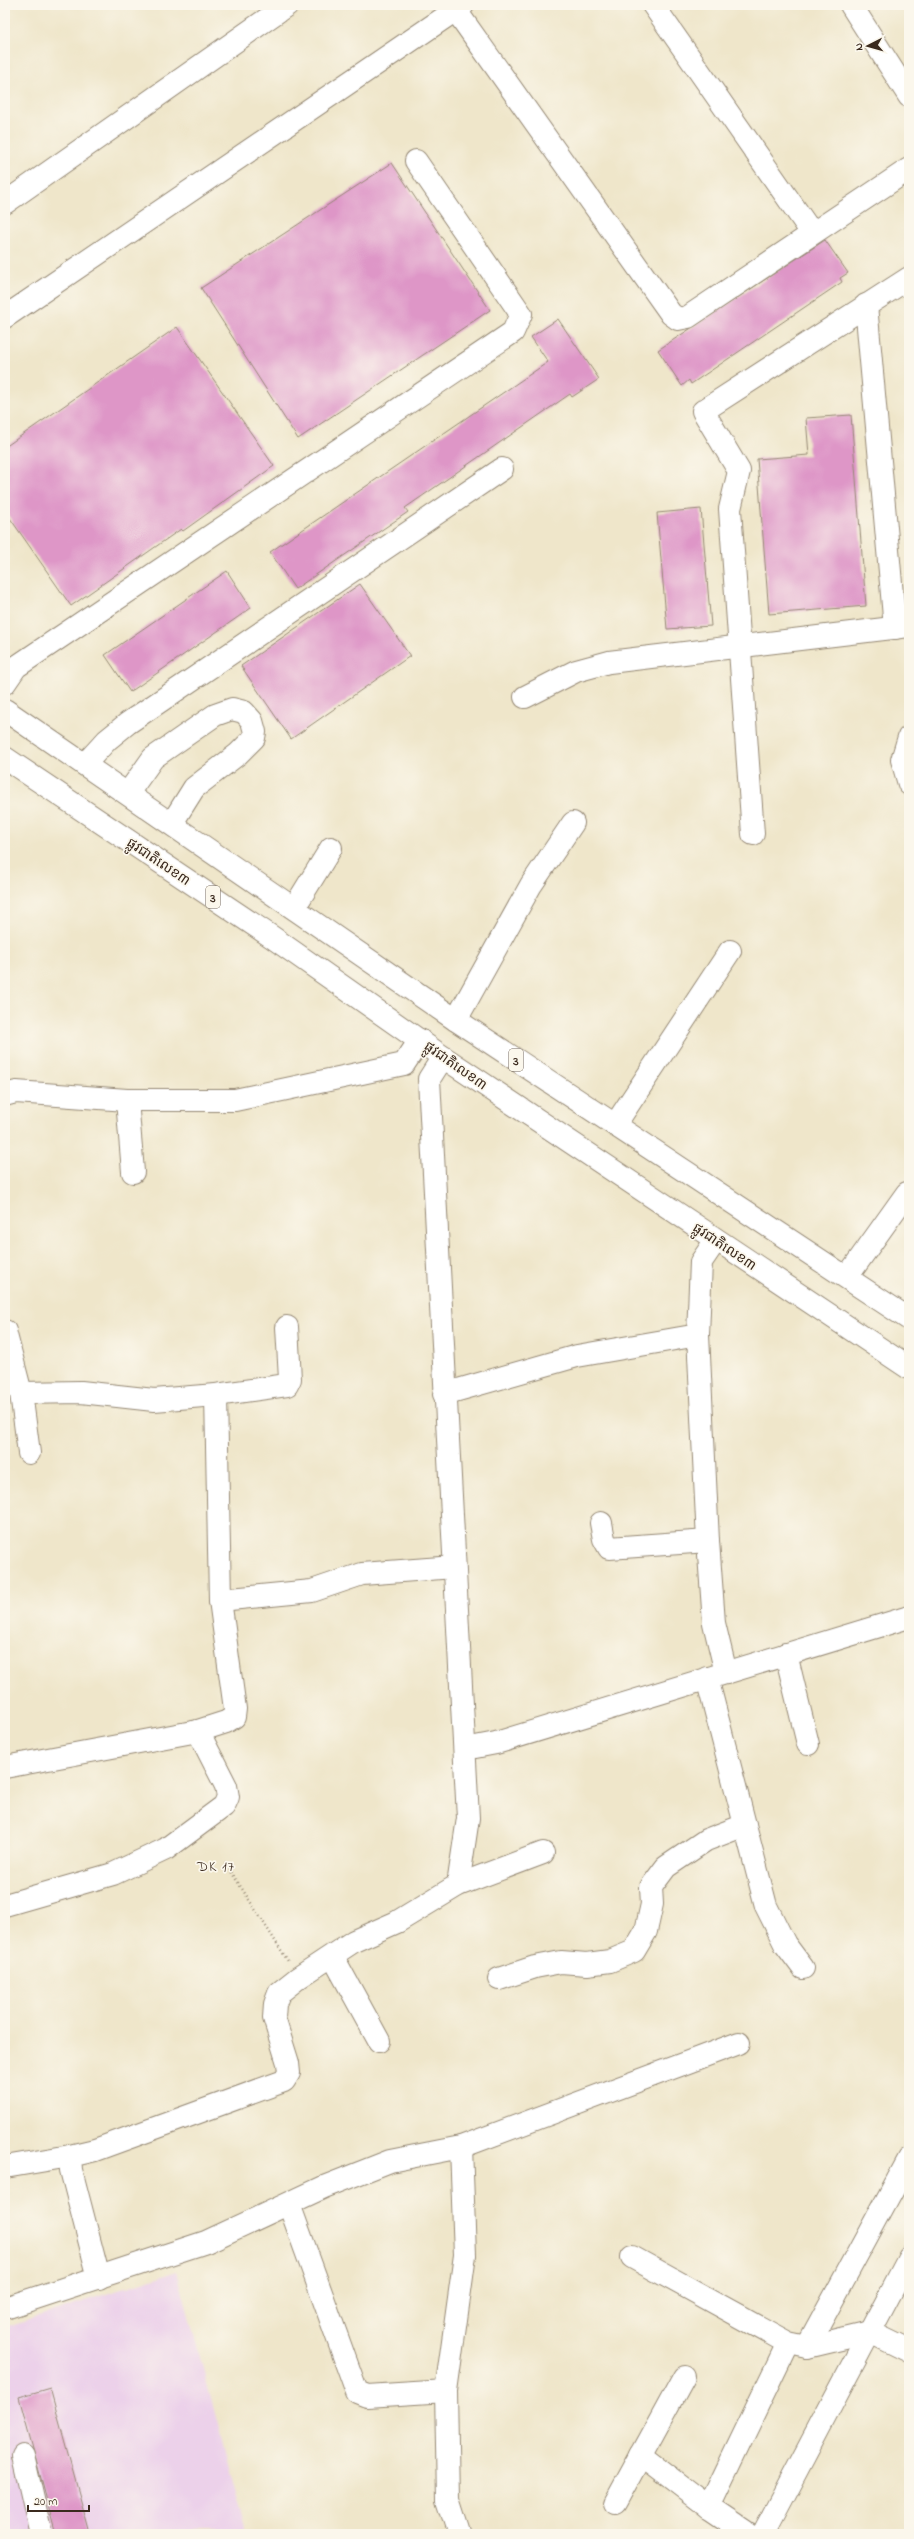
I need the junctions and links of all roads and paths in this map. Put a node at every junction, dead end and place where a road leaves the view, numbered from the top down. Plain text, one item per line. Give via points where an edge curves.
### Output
1 (287, 5) edge
2 (653, 5) edge
3 (851, 5) edge
4 (457, 7) edge
5 (909, 96) edge
6 (416, 161) dead end
7 (909, 169) edge
8 (5, 203) edge
9 (812, 233) junction
10 (909, 278) edge
11 (866, 305) junction
12 (5, 318) edge
13 (502, 469) dead end
14 (902, 627) edge
15 (738, 646) junction
16 (5, 683) edge
17 (525, 697) dead end
18 (5, 710) edge
19 (909, 737) edge
20 (5, 758) edge
21 (85, 764) junction
22 (909, 784) edge
23 (128, 793) junction
24 (172, 823) junction
25 (573, 823) dead end
26 (753, 834) dead end
27 (331, 848) dead end
28 (294, 908) junction
29 (730, 951) dead end
30 (456, 1020) junction
31 (420, 1040) junction
32 (443, 1057) junction
33 (404, 1064) junction
34 (429, 1079) junction
35 (5, 1095) edge
36 (127, 1100) junction
37 (615, 1125) junction
38 (133, 1172) dead end
39 (907, 1193) dead end
40 (716, 1240) junction
41 (846, 1277) junction
42 (906, 1312) edge
43 (287, 1327) dead end
44 (5, 1331) edge
45 (698, 1335) junction
46 (909, 1368) edge
47 (21, 1393) junction
48 (444, 1394) junction
49 (216, 1395) junction
50 (30, 1453) dead end
51 (601, 1523) dead end
52 (708, 1541) junction
53 (454, 1567) junction
54 (220, 1600) junction
55 (909, 1617) edge
56 (786, 1654) junction
57 (716, 1675) junction
58 (198, 1731) junction
59 (808, 1744) dead end
60 (465, 1749) junction
61 (5, 1767) edge
62 (745, 1824) junction
63 (543, 1853) dead end
64 (225, 1862) dead end
65 (458, 1885) junction
66 (5, 1905) edge
67 (333, 1957) junction
68 (803, 1968) dead end
69 (298, 1978) junction
70 (500, 1979) dead end
71 (379, 2041) dead end
72 (740, 2043) dead end
73 (461, 2147) junction
74 (70, 2156) junction
75 (909, 2159) edge
76 (5, 2166) edge
77 (289, 2204) junction
78 (632, 2257) dead end
79 (909, 2258) edge
80 (99, 2278) junction
81 (5, 2308) edge
82 (870, 2332) junction
83 (798, 2345) junction
84 (909, 2351) edge
85 (684, 2377) dead end
86 (446, 2391) junction
87 (641, 2455) junction
88 (23, 2456) dead end
89 (615, 2503) dead end
90 (708, 2507) junction
91 (41, 2534) edge
92 (459, 2534) edge
93 (749, 2534) edge
94 (763, 2534) edge

1 - 8 main road
2 - 9 main road
3 - 5 main road
4 - 9 main road via 671,314 678,319 688,316
4 - 12 main road
6 - 16 main road via 521,314 513,332 16,667
7 - 9 main road
10 - 11 main road
11 - 14 main road
11 - 15 main road via 703,411 739,471 730,509
13 - 21 main road via 128,723 107,740
14 - 15 main road
15 - 17 main road via 609,662 576,671
15 - 26 main road
18 - 21 main road, 3
19 - 22 main road via 902,760
20 - 31 main road, ផ្លូវជាតិលេខ៣ / 3 via 272,937
21 - 23 main road, 3
23 - 24 main road, 3
23 - 24 main road via 153,758 216,715 232,709 244,712 252,722 254,738 238,754 194,788
24 - 28 main road, 3
25 - 30 main road via 531,885
27 - 28 main road
28 - 30 main road, 3
29 - 37 main road
30 - 37 main road, 3
31 - 32 main road, ផ្លូវជាតិលេខ៣ / 3
31 - 33 main road
32 - 34 main road
32 - 40 main road, ផ្លូវជាតិលេខ៣ / 3
33 - 34 main road
33 - 36 main road via 234,1100
34 - 48 main road
35 - 36 main road via 16,1092
36 - 38 main road
37 - 41 main road, 3
39 - 41 main road
40 - 45 main road via 701,1262
40 - 46 main road, ផ្លូវជាតិលេខ៣ / 3
41 - 42 main road, 3
43 - 49 main road via 290,1379 287,1385
44 - 47 main road
45 - 48 main road via 577,1356
45 - 52 main road
47 - 49 main road via 81,1392 154,1400
47 - 50 main road
48 - 53 main road
49 - 54 main road
51 - 52 main road via 604,1539 609,1548
52 - 57 main road
53 - 54 main road via 362,1574 312,1591
53 - 60 main road
54 - 58 main road via 235,1709 234,1718
55 - 56 main road
56 - 57 main road
56 - 59 main road
57 - 60 main road via 496,1744
57 - 62 main road
58 - 61 main road
58 - 66 main road via 226,1786 228,1797 224,1806 166,1849 113,1874
60 - 65 main road via 468,1818
62 - 68 main road via 766,1906 785,1944
62 - 70 main road via 706,1840 666,1867 652,1887 652,1904 646,1931 634,1951 610,1961 587,1964 561,1962 535,1967
63 - 65 main road
64 - 69 path
65 - 67 main road via 397,1922 354,1941
67 - 69 main road
67 - 71 main road
69 - 74 main road via 279,1993 274,2004 274,2018 288,2063 289,2074 284,2081 116,2142
72 - 73 main road
73 - 77 main road via 390,2161
73 - 86 main road via 465,2255
74 - 76 main road
74 - 80 main road via 71,2170
75 - 83 main road
77 - 80 main road via 206,2242
77 - 86 main road via 357,2392 367,2396
78 - 83 main road
79 - 82 main road
80 - 81 main road
82 - 83 main road
82 - 84 main road
82 - 94 main road
83 - 90 main road
85 - 87 main road
86 - 92 main road via 448,2500
87 - 89 main road
87 - 90 main road
88 - 91 main road
90 - 93 main road

